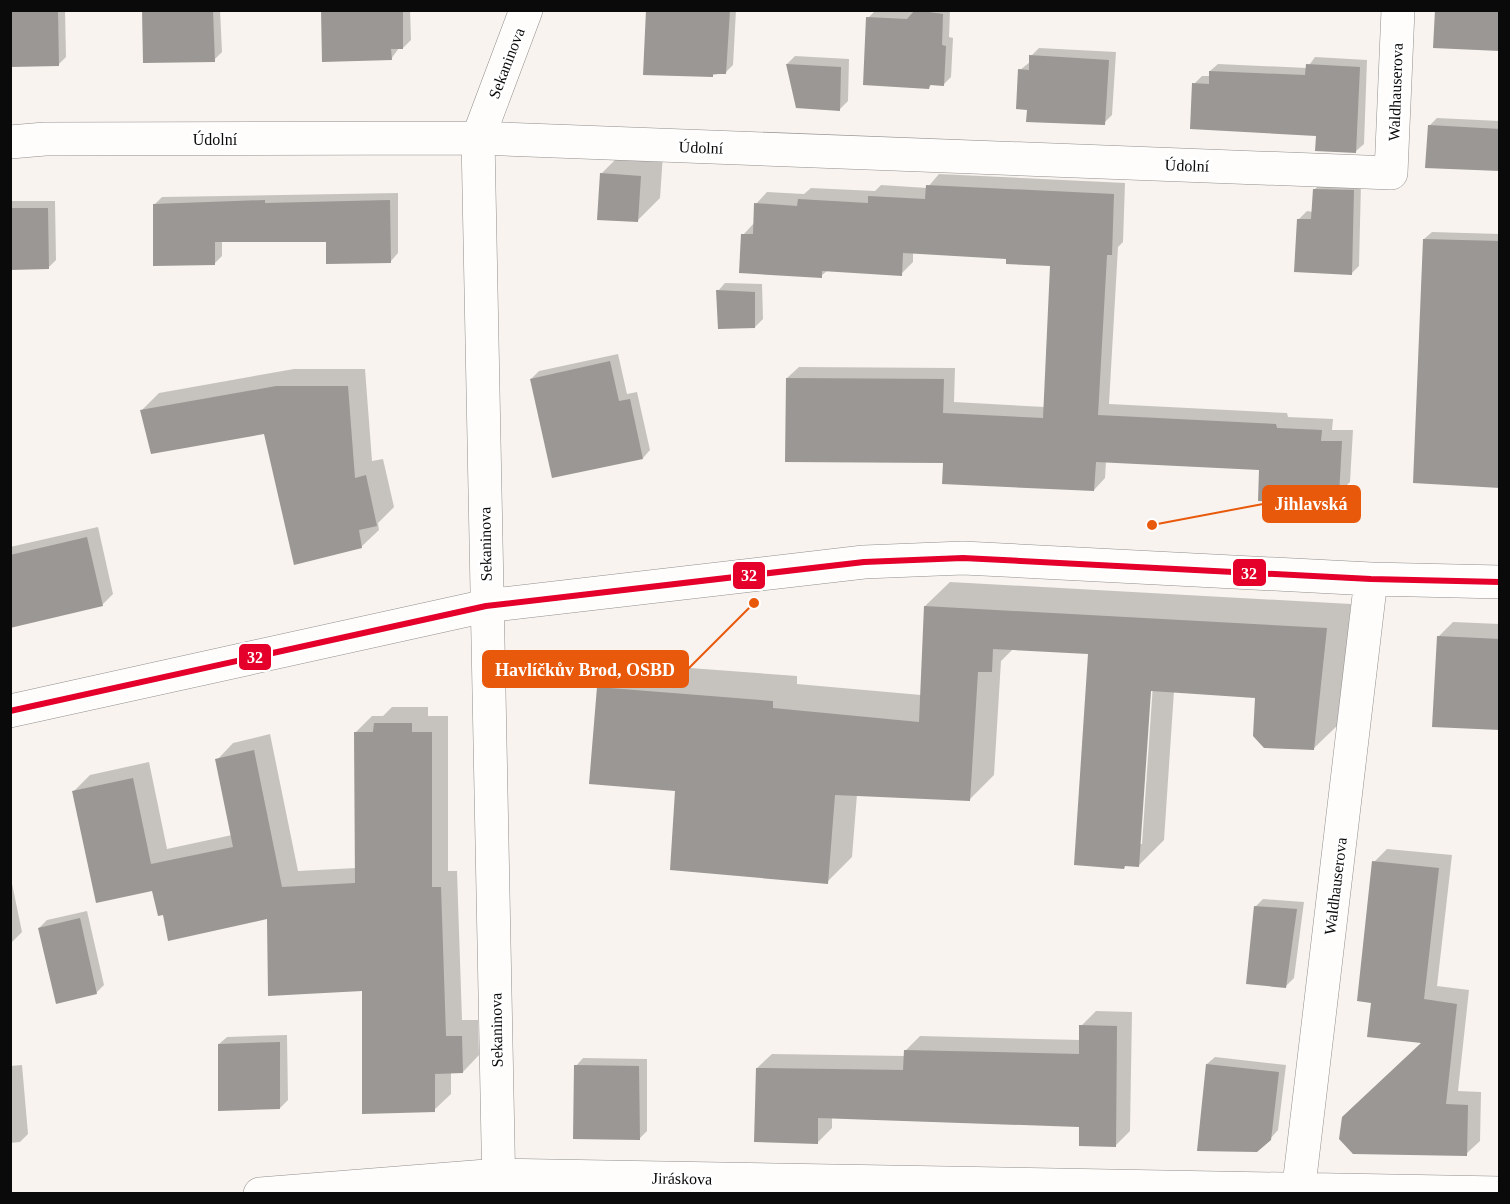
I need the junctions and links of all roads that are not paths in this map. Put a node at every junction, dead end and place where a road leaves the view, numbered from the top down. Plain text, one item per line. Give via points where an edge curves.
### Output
1 (526, 10) edge
2 (1398, 10) edge
3 (478, 138) junction
4 (10, 142) edge
5 (1391, 173) joint
6 (1371, 579) junction
7 (1500, 582) edge
8 (486, 606) junction
9 (10, 711) edge
10 (499, 1184) edge
11 (1298, 1191) edge
12 (1500, 1193) edge
13 (260, 1194) edge

1 - 3 street, Sekaninova
2 - 5 street, Waldhauserova
3 - 4 street, Údolní
3 - 5 street, Údolní
3 - 8 street, Sekaninova
6 - 7 street
6 - 8 street via 963,558 908,559
6 - 11 street, Waldhauserova
8 - 9 street
8 - 10 street, Sekaninova
10 - 11 street, Jiráskova
10 - 13 street, Jiráskova
11 - 12 street, Jiráskova

